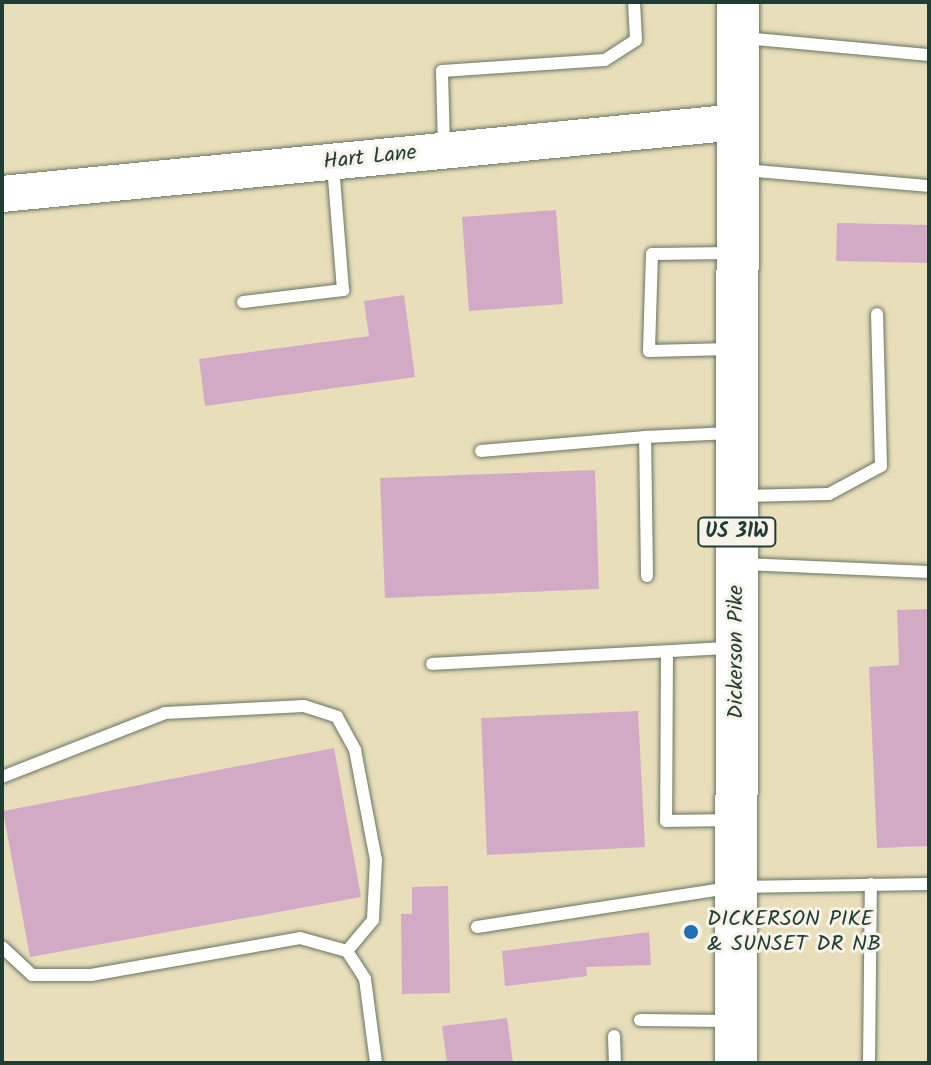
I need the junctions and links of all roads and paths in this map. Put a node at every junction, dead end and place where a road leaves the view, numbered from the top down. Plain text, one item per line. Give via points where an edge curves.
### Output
1 (634, 2) edge
2 (738, 20) edge
3 (929, 55) edge
4 (738, 122) junction
5 (444, 151) junction
6 (333, 162) junction
7 (738, 170) junction
8 (929, 186) edge
9 (2, 194) edge
10 (738, 253) junction
11 (243, 302) dead end
12 (877, 314) dead end
13 (737, 348) junction
14 (737, 433) junction
15 (645, 437) junction
16 (481, 451) dead end
17 (737, 496) junction
18 (737, 564) junction
19 (929, 572) edge
20 (647, 576) dead end
21 (737, 648) junction
22 (667, 652) junction
23 (432, 664) dead end
24 (2, 777) edge
25 (736, 820) junction
26 (871, 884) junction
27 (929, 884) edge
28 (736, 887) junction
29 (477, 927) dead end
30 (2, 947) edge
31 (347, 951) junction
32 (640, 1020) dead end
33 (736, 1021) junction
34 (614, 1036) dead end
35 (376, 1063) edge
36 (615, 1063) edge
37 (736, 1063) edge
38 (869, 1063) edge

1 - 5 lane via 636,40 605,60 442,71
2 - 3 lane
2 - 4 main road, Dickerson Pike / US 31W
4 - 5 main road, Hart Lane
4 - 7 main road, Dickerson Pike / US 31W
5 - 6 main road, Hart Lane
6 - 9 main road, Hart Lane
6 - 11 lane via 343,290
7 - 8 lane
7 - 10 main road, Dickerson Pike / US 31W
10 - 13 main road, Dickerson Pike / US 31W
10 - 13 lane via 652,254 649,351
12 - 17 lane via 881,466 829,494
13 - 14 main road, Dickerson Pike / US 31W
14 - 15 lane
14 - 17 main road, Dickerson Pike / US 31W
15 - 16 lane
15 - 20 lane
17 - 18 main road, Dickerson Pike / US 31W
18 - 19 lane
18 - 21 main road, Dickerson Pike / US 31W
21 - 22 lane
21 - 25 main road, Dickerson Pike / US 31W
22 - 23 lane
22 - 25 lane via 666,821
24 - 31 lane via 165,713 304,706 337,717 355,750 376,860 373,920
25 - 28 main road, Dickerson Pike / US 31W
26 - 27 lane
26 - 28 lane
26 - 38 lane
28 - 29 lane
28 - 33 main road, Dickerson Pike / US 31W
30 - 31 lane via 32,975 91,975 300,938
31 - 35 lane via 365,979
32 - 33 lane
33 - 37 main road, Dickerson Pike / US 31W
34 - 36 lane

